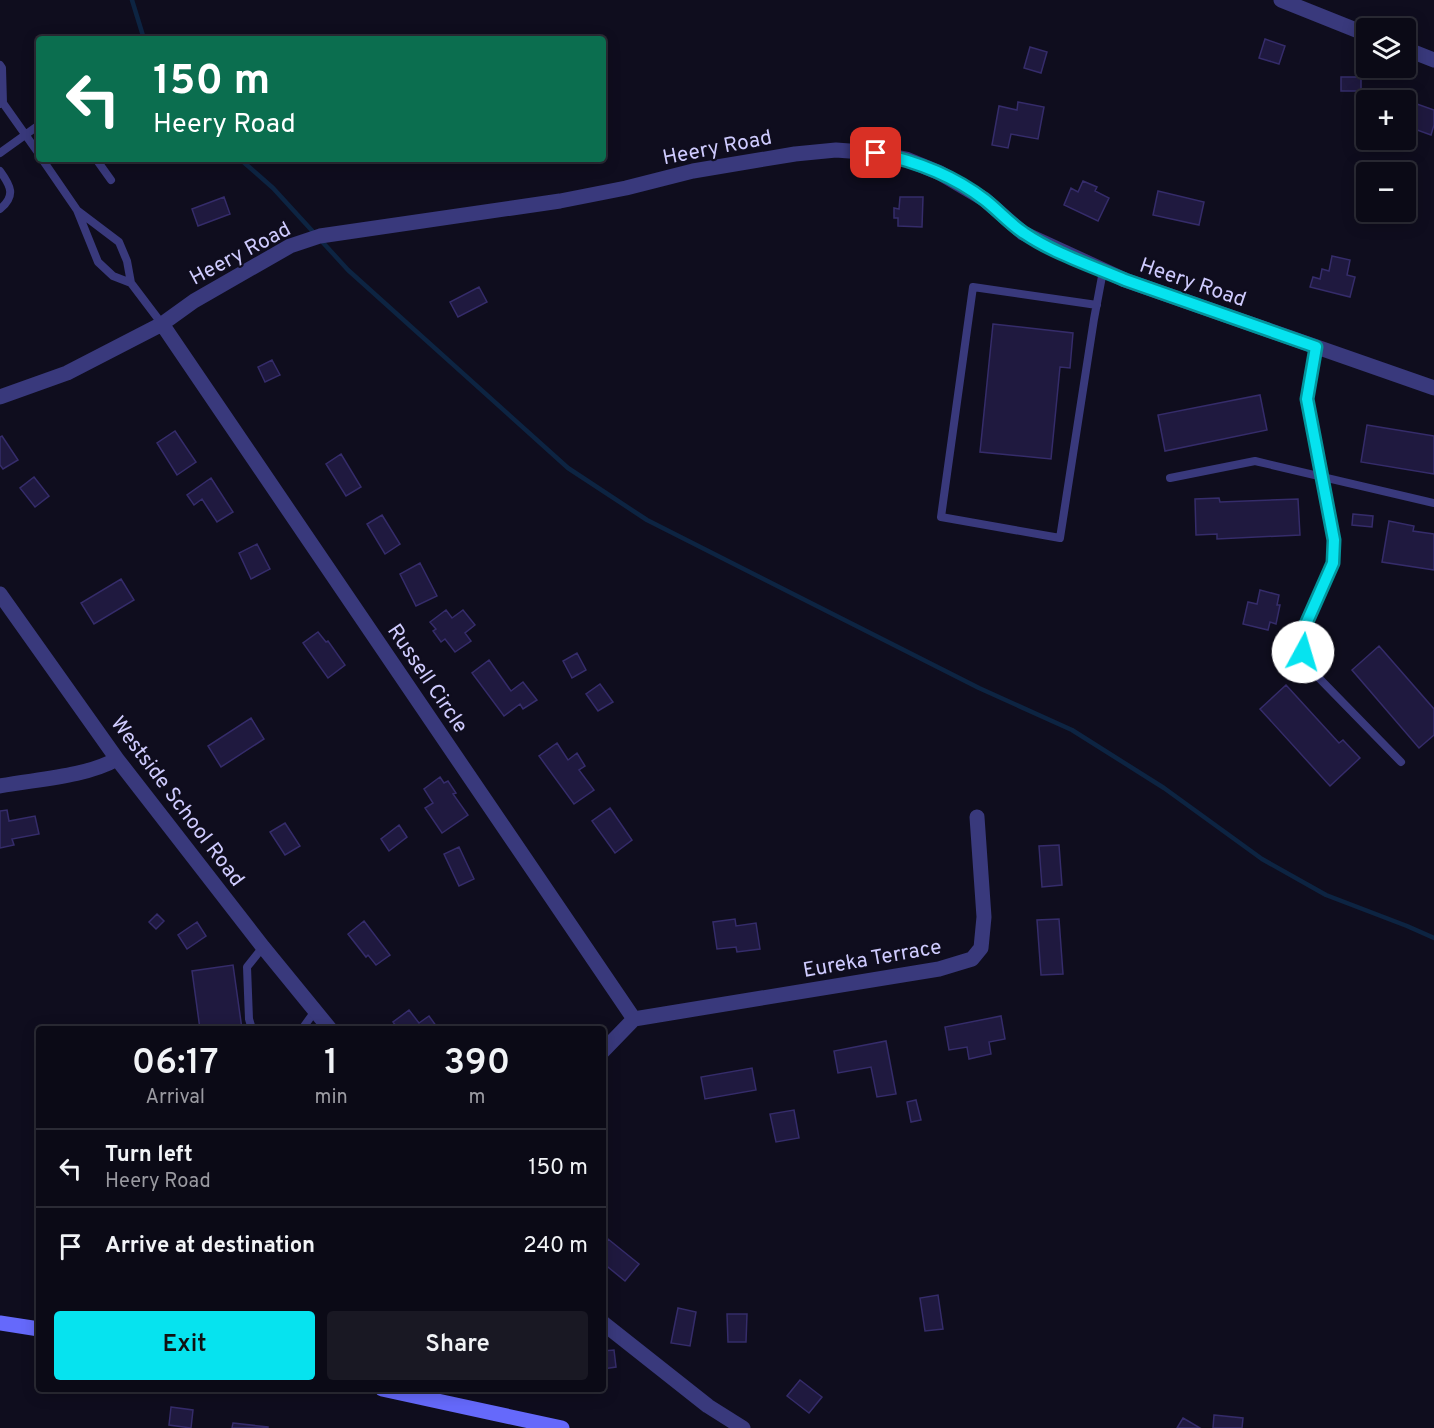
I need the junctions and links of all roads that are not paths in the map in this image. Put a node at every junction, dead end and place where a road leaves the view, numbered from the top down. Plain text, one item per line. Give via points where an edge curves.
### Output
1 (1281, 0) edge
2 (1356, 30) edge
3 (1416, 53) edge
4 (1434, 60) edge
5 (0, 65) edge
6 (2, 104) edge
7 (36, 127) edge
8 (26, 135) junction
9 (36, 150) edge
10 (0, 153) edge
11 (44, 162) edge
12 (98, 162) edge
13 (0, 171) edge
14 (111, 180) dead end
15 (0, 209) edge
16 (77, 210) junction
17 (1103, 271) junction
18 (131, 283) junction
19 (1097, 305) junction
20 (162, 324) junction
21 (1316, 347) junction
22 (1434, 388) edge
23 (0, 397) edge
24 (1322, 477) junction
25 (1170, 478) dead end
26 (1434, 503) edge
27 (0, 594) edge
28 (117, 759) junction
29 (1401, 762) dead end
30 (0, 786) edge
31 (977, 817) dead end
32 (263, 947) junction
33 (315, 1011) junction
34 (634, 1019) junction
35 (251, 1026) edge
36 (304, 1026) edge
37 (328, 1026) edge
38 (606, 1048) edge
39 (0, 1323) edge
40 (606, 1325) edge
41 (36, 1329) edge
42 (396, 1392) edge
43 (556, 1427) edge
44 (742, 1428) edge

1 - 2 street
3 - 4 street
5 - 6 lane
6 - 8 lane
7 - 8 lane
8 - 9 lane
8 - 10 lane
11 - 16 lane
12 - 14 lane
13 - 15 lane via 11,192
16 - 18 lane via 119,242
16 - 18 lane via 98,262 113,276
17 - 19 lane
17 - 20 street, Heery Road via 1023,233 984,199 940,173 906,159 836,150 693,171 560,201 320,236 290,246
17 - 21 street, Heery Road
18 - 20 lane
19 - 19 lane via 1060,538 941,517 973,287
20 - 23 street, Heery Road via 67,373
20 - 34 street, Russell Circle
21 - 22 street, Heery Road
21 - 24 lane via 1307,399
24 - 25 lane via 1255,461
24 - 26 lane
24 - 29 lane via 1334,540 1333,563 1302,633 1303,652 1316,675
27 - 28 street, Westside School Road
28 - 30 street via 84,771
28 - 32 street, Westside School Road
31 - 34 street, Eureka Terrace via 984,917 981,948 972,959 939,969
32 - 33 street, Westside School Road
32 - 35 lane via 247,968
33 - 36 lane
33 - 37 street, Westside School Road
34 - 38 street
39 - 41 street
40 - 44 street
42 - 43 street

